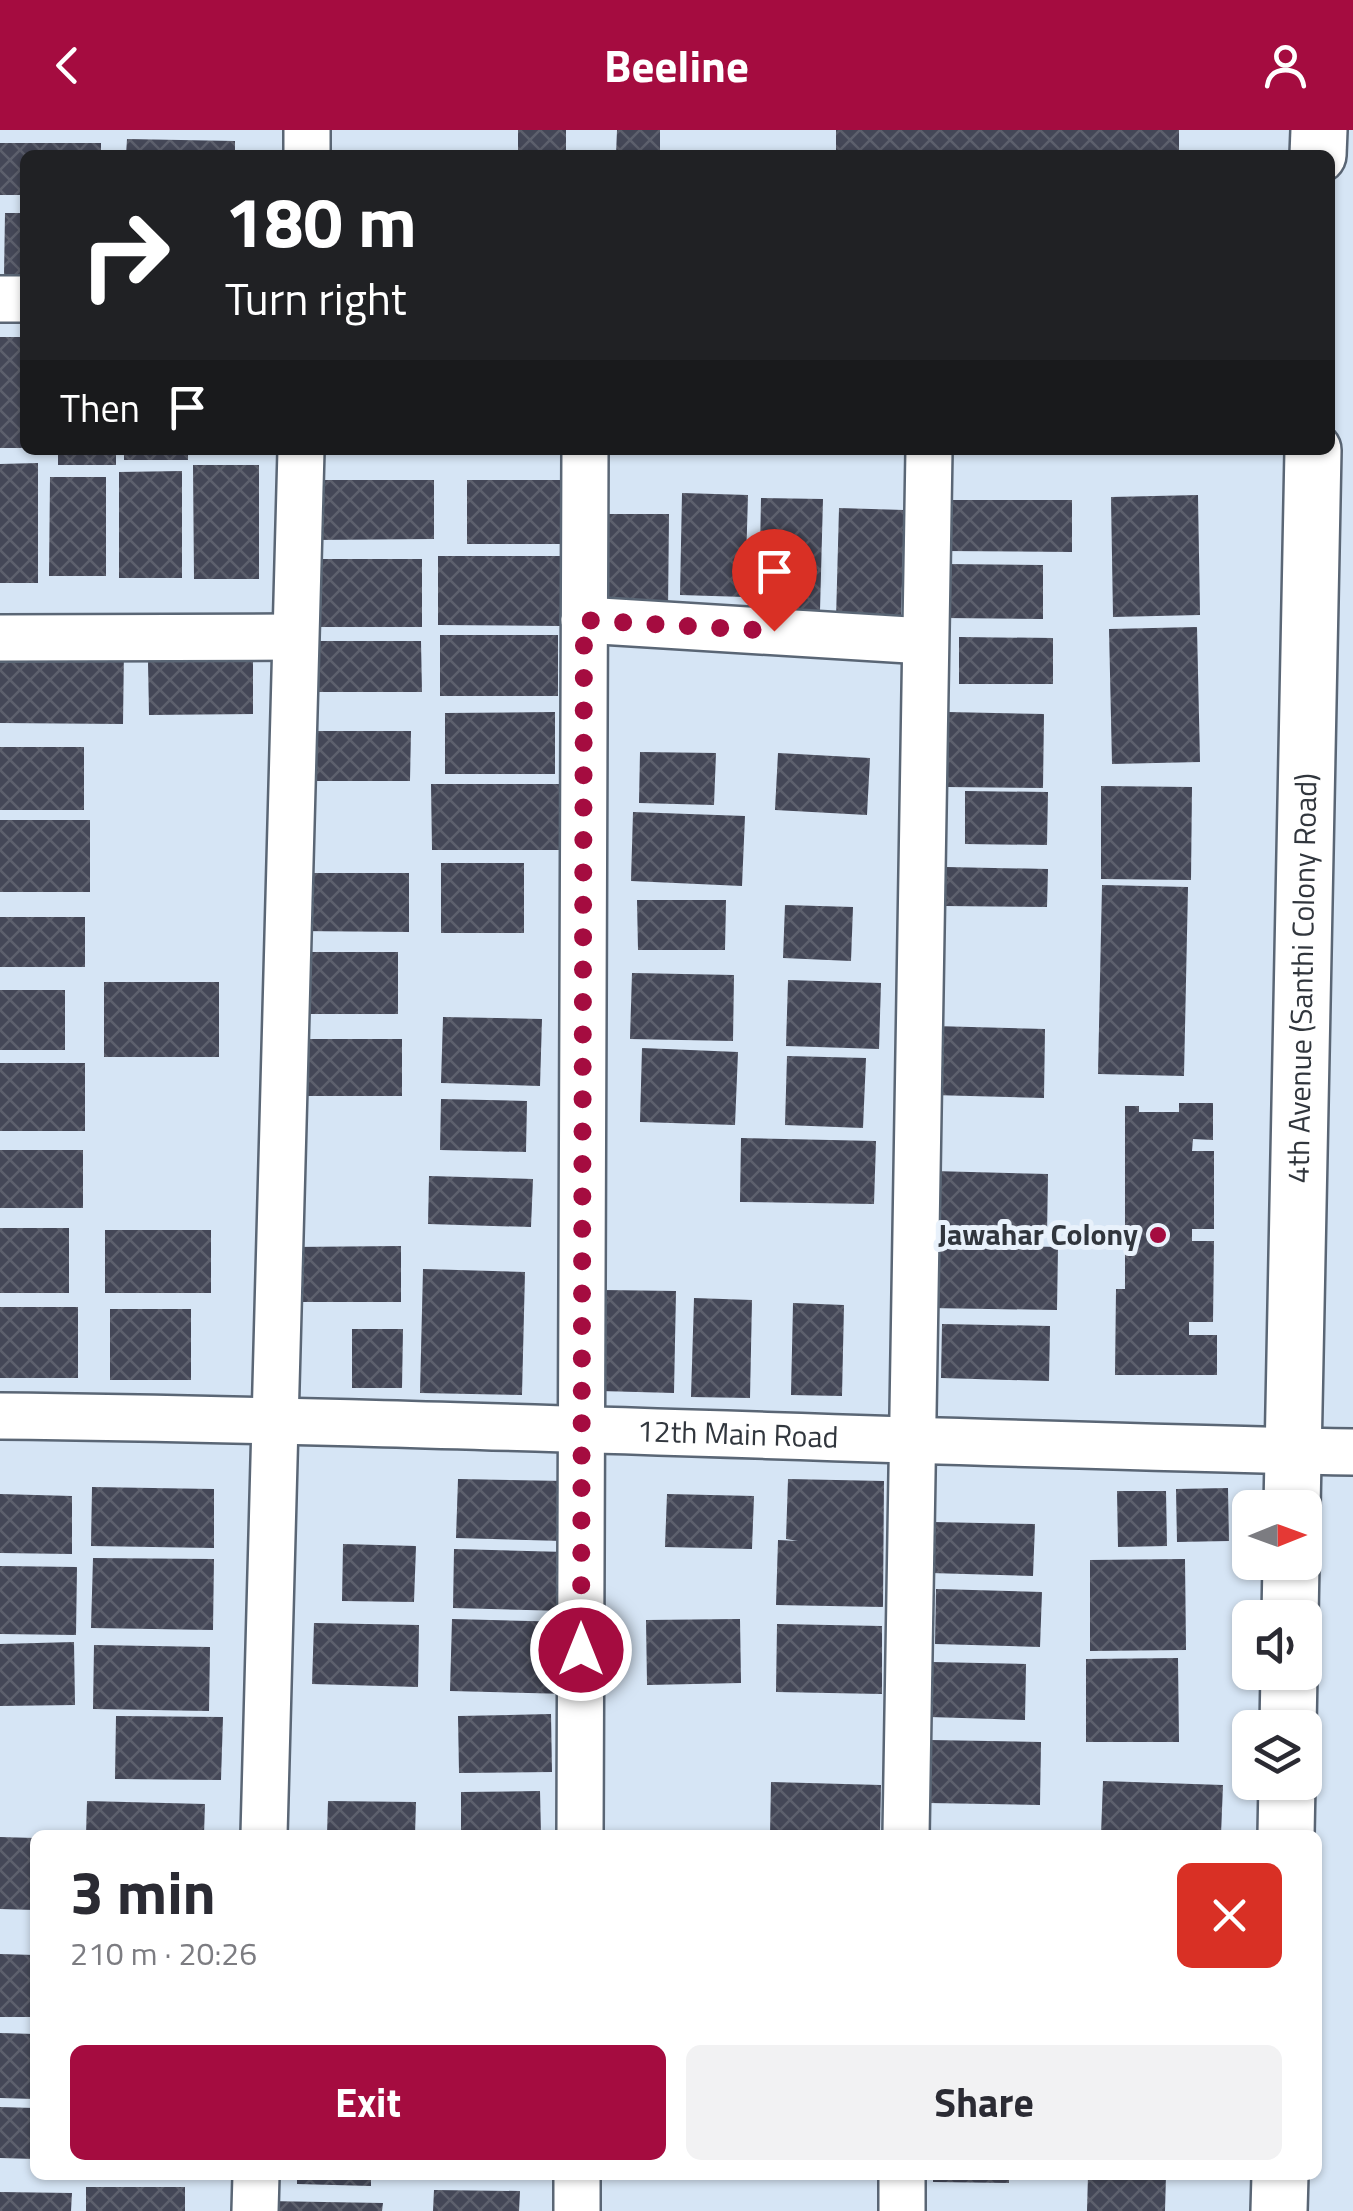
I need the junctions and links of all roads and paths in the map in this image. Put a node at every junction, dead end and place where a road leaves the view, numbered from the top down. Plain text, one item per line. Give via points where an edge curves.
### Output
1 (301, 455) edge
2 (585, 455) edge
3 (929, 455) edge
4 (1313, 455) edge
5 (584, 620) junction
6 (294, 637) junction
7 (0, 638) edge
8 (925, 640) junction
9 (0, 1416) edge
10 (274, 1419) junction
11 (582, 1428) junction
12 (910, 1442) junction
13 (1293, 1451) junction
14 (1353, 1452) edge
15 (1292, 1490) edge
16 (1287, 1800) edge
17 (264, 1830) edge
18 (580, 1830) edge
19 (906, 1830) edge
20 (1286, 1830) edge
21 (256, 2180) edge
22 (577, 2180) edge
23 (902, 2180) edge
24 (1280, 2180) edge
25 (256, 2211) edge
26 (577, 2211) edge
27 (902, 2211) edge
28 (1279, 2211) edge

1 - 6 street
2 - 5 street
3 - 8 street
4 - 13 street, 4th Avenue (Santhi Colony Road)
5 - 8 street
5 - 11 street
6 - 7 street
6 - 10 street
8 - 12 street
9 - 10 street, 12th Main Road
10 - 11 street, 12th Main Road
10 - 17 street
11 - 12 street, 12th Main Road
11 - 18 street
12 - 13 street, 12th Main Road
12 - 19 street
13 - 14 street, 12th Main Road
13 - 15 street, 4th Avenue (Santhi Colony Road)
16 - 20 street
21 - 25 street
22 - 26 street
23 - 27 street
24 - 28 street

